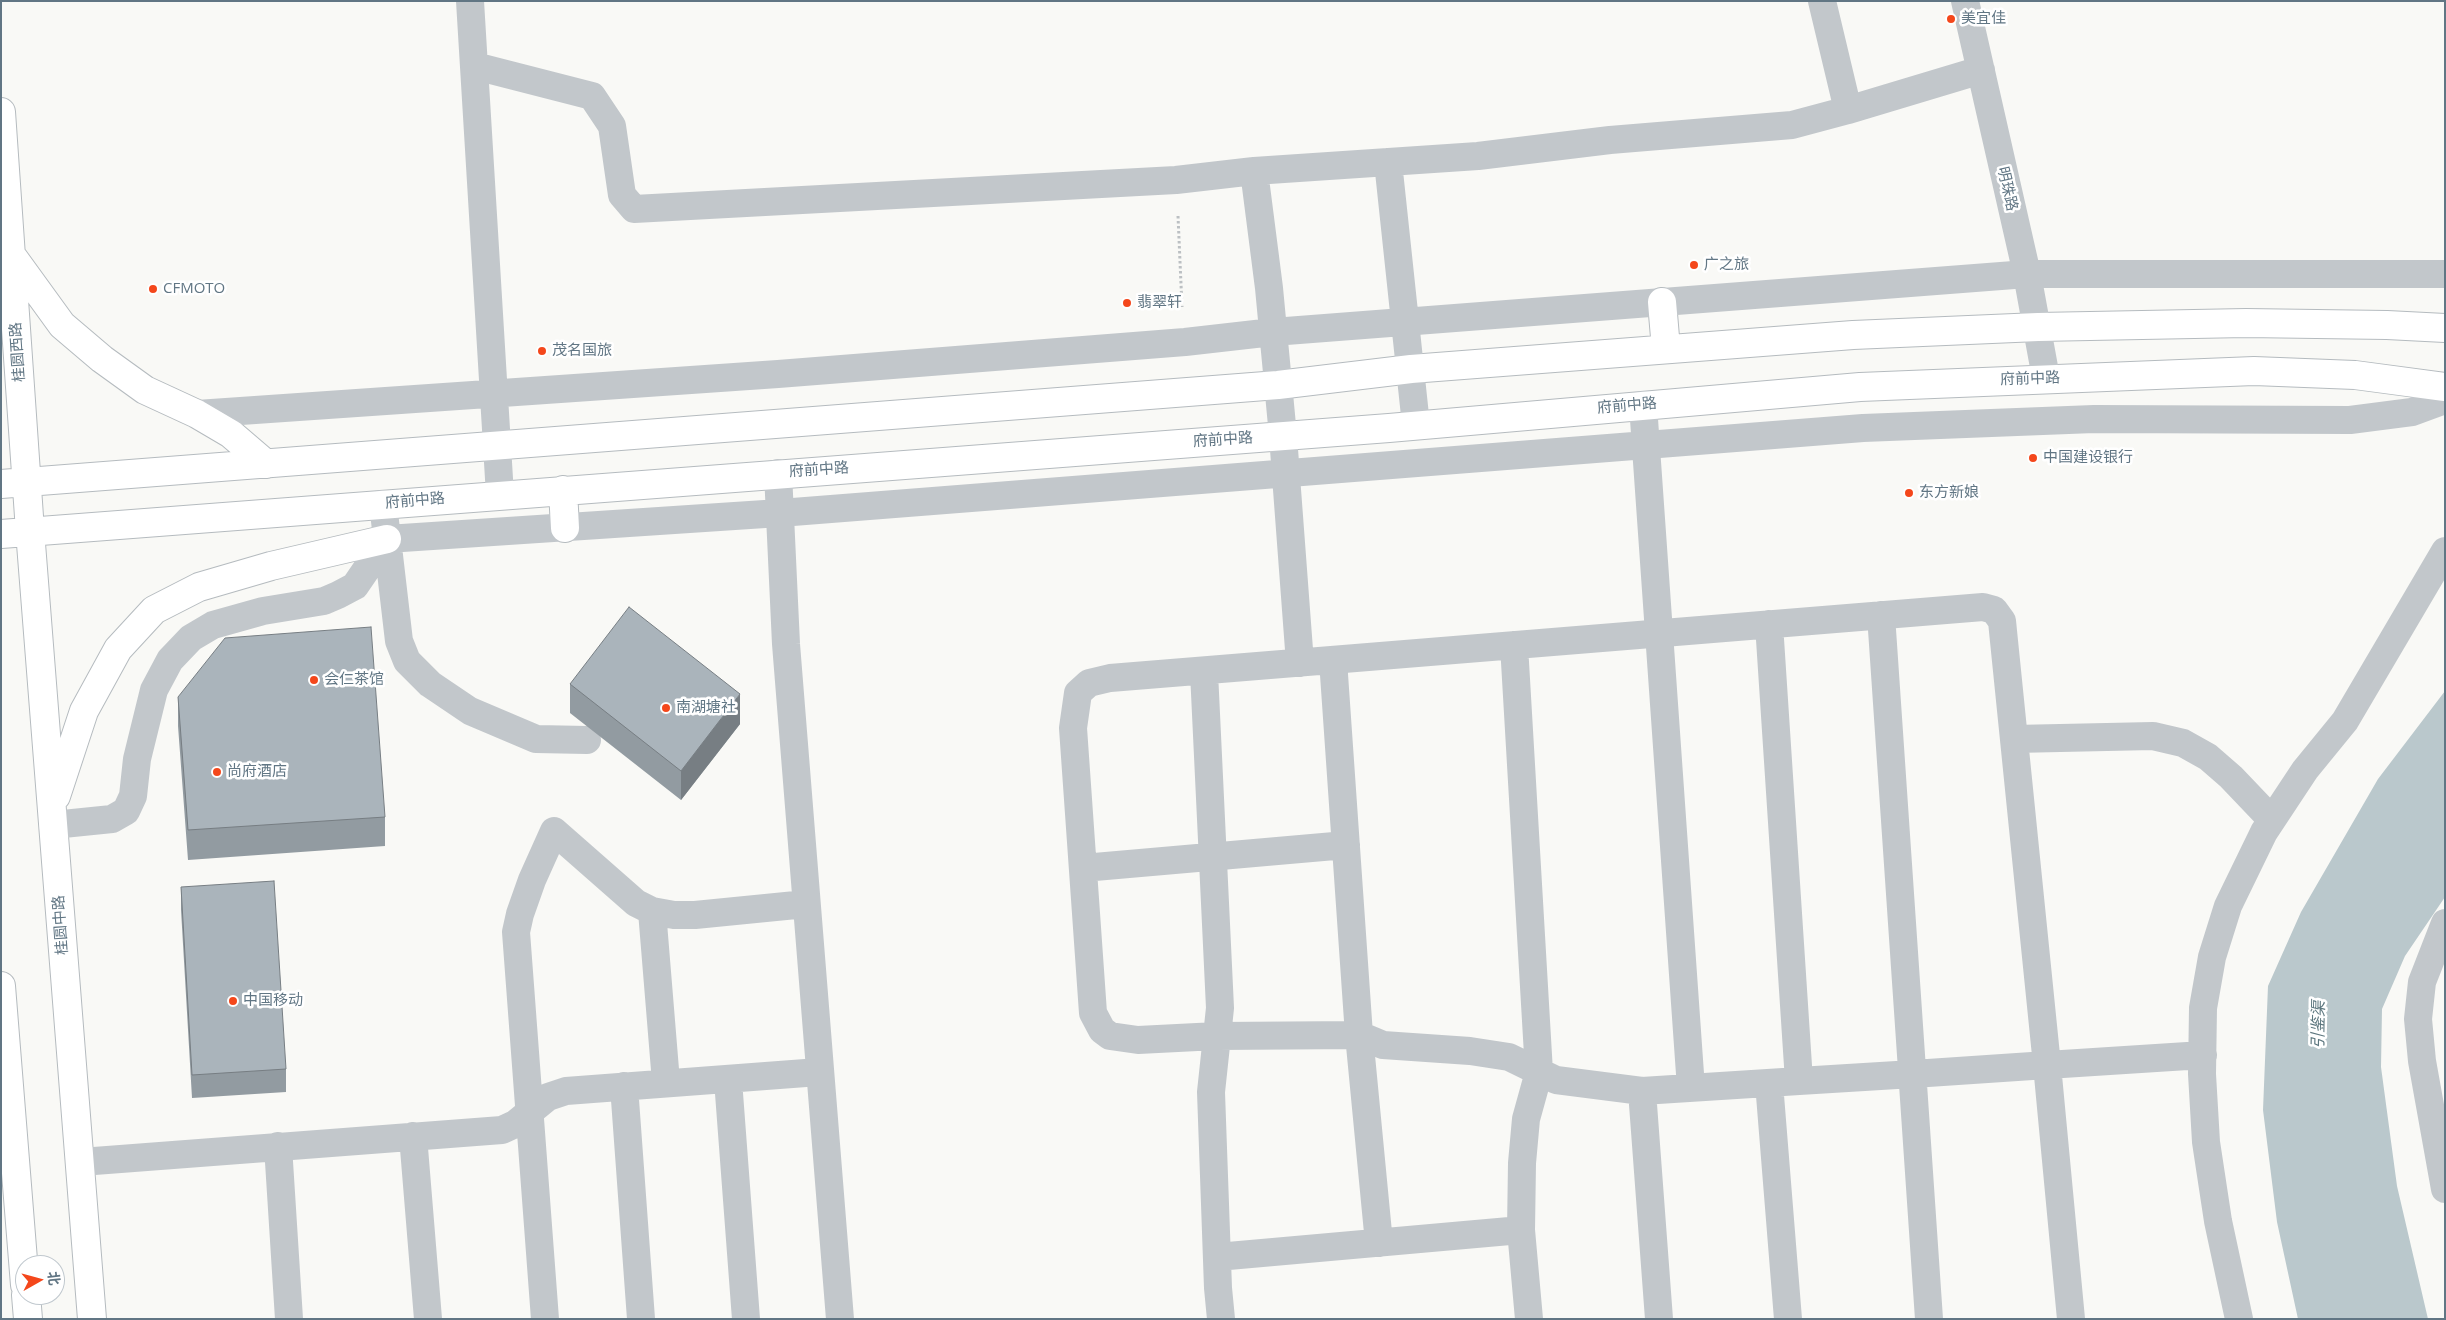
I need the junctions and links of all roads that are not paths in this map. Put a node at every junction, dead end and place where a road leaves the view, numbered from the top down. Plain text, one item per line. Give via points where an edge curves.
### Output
1 (470, 1) edge
2 (1822, 1) edge
3 (1966, 1) edge
4 (476, 66) junction
5 (1981, 70) junction
6 (1848, 110) junction
7 (1, 112) edge
8 (1388, 162) junction
9 (1254, 170) junction
10 (10, 254) junction
11 (2027, 274) junction
12 (2445, 274) edge
13 (1662, 302) junction
14 (1406, 322) junction
15 (2038, 327) junction
16 (2445, 328) edge
17 (1273, 332) junction
18 (1666, 350) junction
19 (1411, 369) junction
20 (2046, 378) junction
21 (1278, 385) junction
22 (2445, 387) edge
23 (493, 393) junction
24 (2445, 400) edge
25 (1643, 405) junction
26 (197, 414) junction
27 (1416, 425) junction
28 (1283, 436) junction
29 (1647, 445) junction
30 (497, 446) junction
31 (266, 464) junction
32 (778, 473) junction
33 (1285, 473) junction
34 (14, 483) edge
35 (563, 490) junction
36 (500, 495) junction
37 (382, 504) junction
38 (780, 513) junction
39 (565, 528) junction
40 (30, 531) junction
41 (1, 534) edge
42 (387, 539) junction
43 (2445, 551) edge
44 (1881, 614) junction
45 (1769, 624) junction
46 (1660, 632) junction
47 (1514, 644) junction
48 (1333, 660) junction
49 (1300, 663) junction
50 (1204, 672) junction
51 (2014, 739) junction
52 (587, 740) dead end
53 (53, 816) junction
54 (2272, 820) junction
55 (1346, 845) junction
56 (1213, 857) junction
57 (1083, 868) junction
58 (806, 904) junction
59 (652, 911) junction
60 (2445, 923) edge
61 (1, 986) edge
62 (1359, 1034) junction
63 (1217, 1036) junction
64 (2202, 1055) junction
65 (2047, 1065) junction
66 (819, 1072) junction
67 (1539, 1072) junction
68 (1914, 1074) junction
69 (2435, 1075) edge
70 (5, 1080) edge
71 (728, 1080) junction
72 (666, 1082) junction
73 (1799, 1082) junction
74 (1769, 1083) junction
75 (624, 1086) junction
76 (1691, 1088) junction
77 (1642, 1091) junction
78 (528, 1114) junction
79 (414, 1136) junction
80 (278, 1146) junction
81 (81, 1162) junction
82 (2445, 1188) edge
83 (1521, 1230) junction
84 (1378, 1243) junction
85 (22, 1255) edge
86 (1217, 1257) junction
87 (27, 1305) edge
88 (28, 1319) edge
89 (92, 1319) edge
90 (289, 1319) edge
91 (428, 1319) edge
92 (545, 1319) edge
93 (641, 1319) edge
94 (746, 1319) edge
95 (840, 1319) edge
96 (1221, 1319) edge
97 (1529, 1319) edge
98 (1659, 1319) edge
99 (1788, 1319) edge
100 (1929, 1319) edge
101 (2071, 1319) edge
102 (2239, 1319) edge

1 - 4 street
2 - 6 street
3 - 5 street, 明珠路
4 - 9 street via 592,96 612,126 622,195 634,209 1176,180
4 - 23 street
5 - 6 street
5 - 11 street, 明珠路
6 - 8 street via 1792,125
7 - 10 main road, 桂圆西路
8 - 9 street
8 - 14 street
9 - 17 street
10 - 26 main road via 62,325 145,390
10 - 34 main road, 桂圆西路
11 - 12 street
11 - 13 street
11 - 15 street, 明珠路
13 - 14 street
13 - 18 main road
14 - 17 street
14 - 19 street
15 - 16 main road via 2246,323
15 - 18 main road via 1853,335
15 - 20 street, 明珠路
17 - 21 street
17 - 23 street via 768,375
18 - 19 main road
19 - 21 main road
19 - 27 street
20 - 22 main road, 府前中路 via 2254,371 2355,375
20 - 25 main road, 府前中路 via 1860,387
21 - 28 street
21 - 30 main road
23 - 26 street
23 - 30 street
24 - 29 street via 2412,412 2350,420 2094,419 1863,428
25 - 27 main road, 府前中路
25 - 29 street
26 - 31 main road via 231,434
27 - 28 main road, 府前中路
28 - 32 main road, 府前中路
28 - 33 street
29 - 33 street
29 - 46 street
30 - 31 main road
30 - 36 street
31 - 34 main road
32 - 35 main road, 府前中路
32 - 38 street
33 - 38 street
33 - 49 street
34 - 40 main road, 桂圆西路
35 - 36 main road, 府前中路
35 - 39 main road
36 - 37 main road, 府前中路
37 - 40 main road, 府前中路
37 - 42 street
38 - 39 street
38 - 58 street via 786,644
39 - 42 street
40 - 41 main road, 府前中路
40 - 53 main road, 桂圆中路
42 - 52 street via 399,641 407,661 430,684 470,712 536,739
42 - 53 main road via 208,584 154,610 118,649 84,711
42 - 53 street via 355,586 338,595 324,601 230,620 213,625 191,638 170,660 154,690 137,759 133,796 126,811 112,818
43 - 54 street via 2345,721 2305,770
44 - 45 street
44 - 51 street via 1982,606 1994,610 2002,621
44 - 68 street
45 - 46 street
45 - 73 street
46 - 47 street
46 - 76 street
47 - 48 street
47 - 67 street
48 - 49 street
48 - 55 street
49 - 50 street
50 - 56 street
50 - 57 street via 1110,678 1089,683 1078,693 1073,728
51 - 54 street via 2153,736 2183,744 2208,757 2226,772
51 - 65 street
53 - 81 main road, 桂圆中路
54 - 64 street via 2228,906 2212,957 2203,1008
55 - 56 street
55 - 62 street
56 - 57 street
56 - 63 street via 1220,1008
57 - 63 street via 1093,1013 1102,1030 1110,1036 1138,1040
58 - 59 street via 695,916
58 - 66 street
59 - 72 street
59 - 78 street via 636,902 554,831 532,880 516,932
60 - 69 street via 2422,982 2418,1019
61 - 70 main road
62 - 63 street
62 - 67 street via 1383,1045 1509,1057
62 - 84 street
63 - 86 street via 1211,1092
64 - 65 street
64 - 102 street via 2206,1142 2218,1221
65 - 68 street
65 - 101 street
66 - 71 street
66 - 95 street
67 - 77 street via 1571,1084
67 - 83 street via 1526,1119
68 - 73 street
68 - 100 street
69 - 82 street
70 - 85 main road
71 - 72 street
71 - 94 street
72 - 75 street
73 - 74 street
74 - 76 street
74 - 99 street
75 - 78 street via 566,1091 548,1097
75 - 93 street
76 - 77 street
77 - 98 street
78 - 79 street via 502,1130
78 - 92 street
79 - 80 street
79 - 91 street
80 - 81 street
80 - 90 street
81 - 89 main road, 桂圆中路
83 - 84 street
83 - 97 street
84 - 86 street
86 - 96 street
87 - 88 main road

